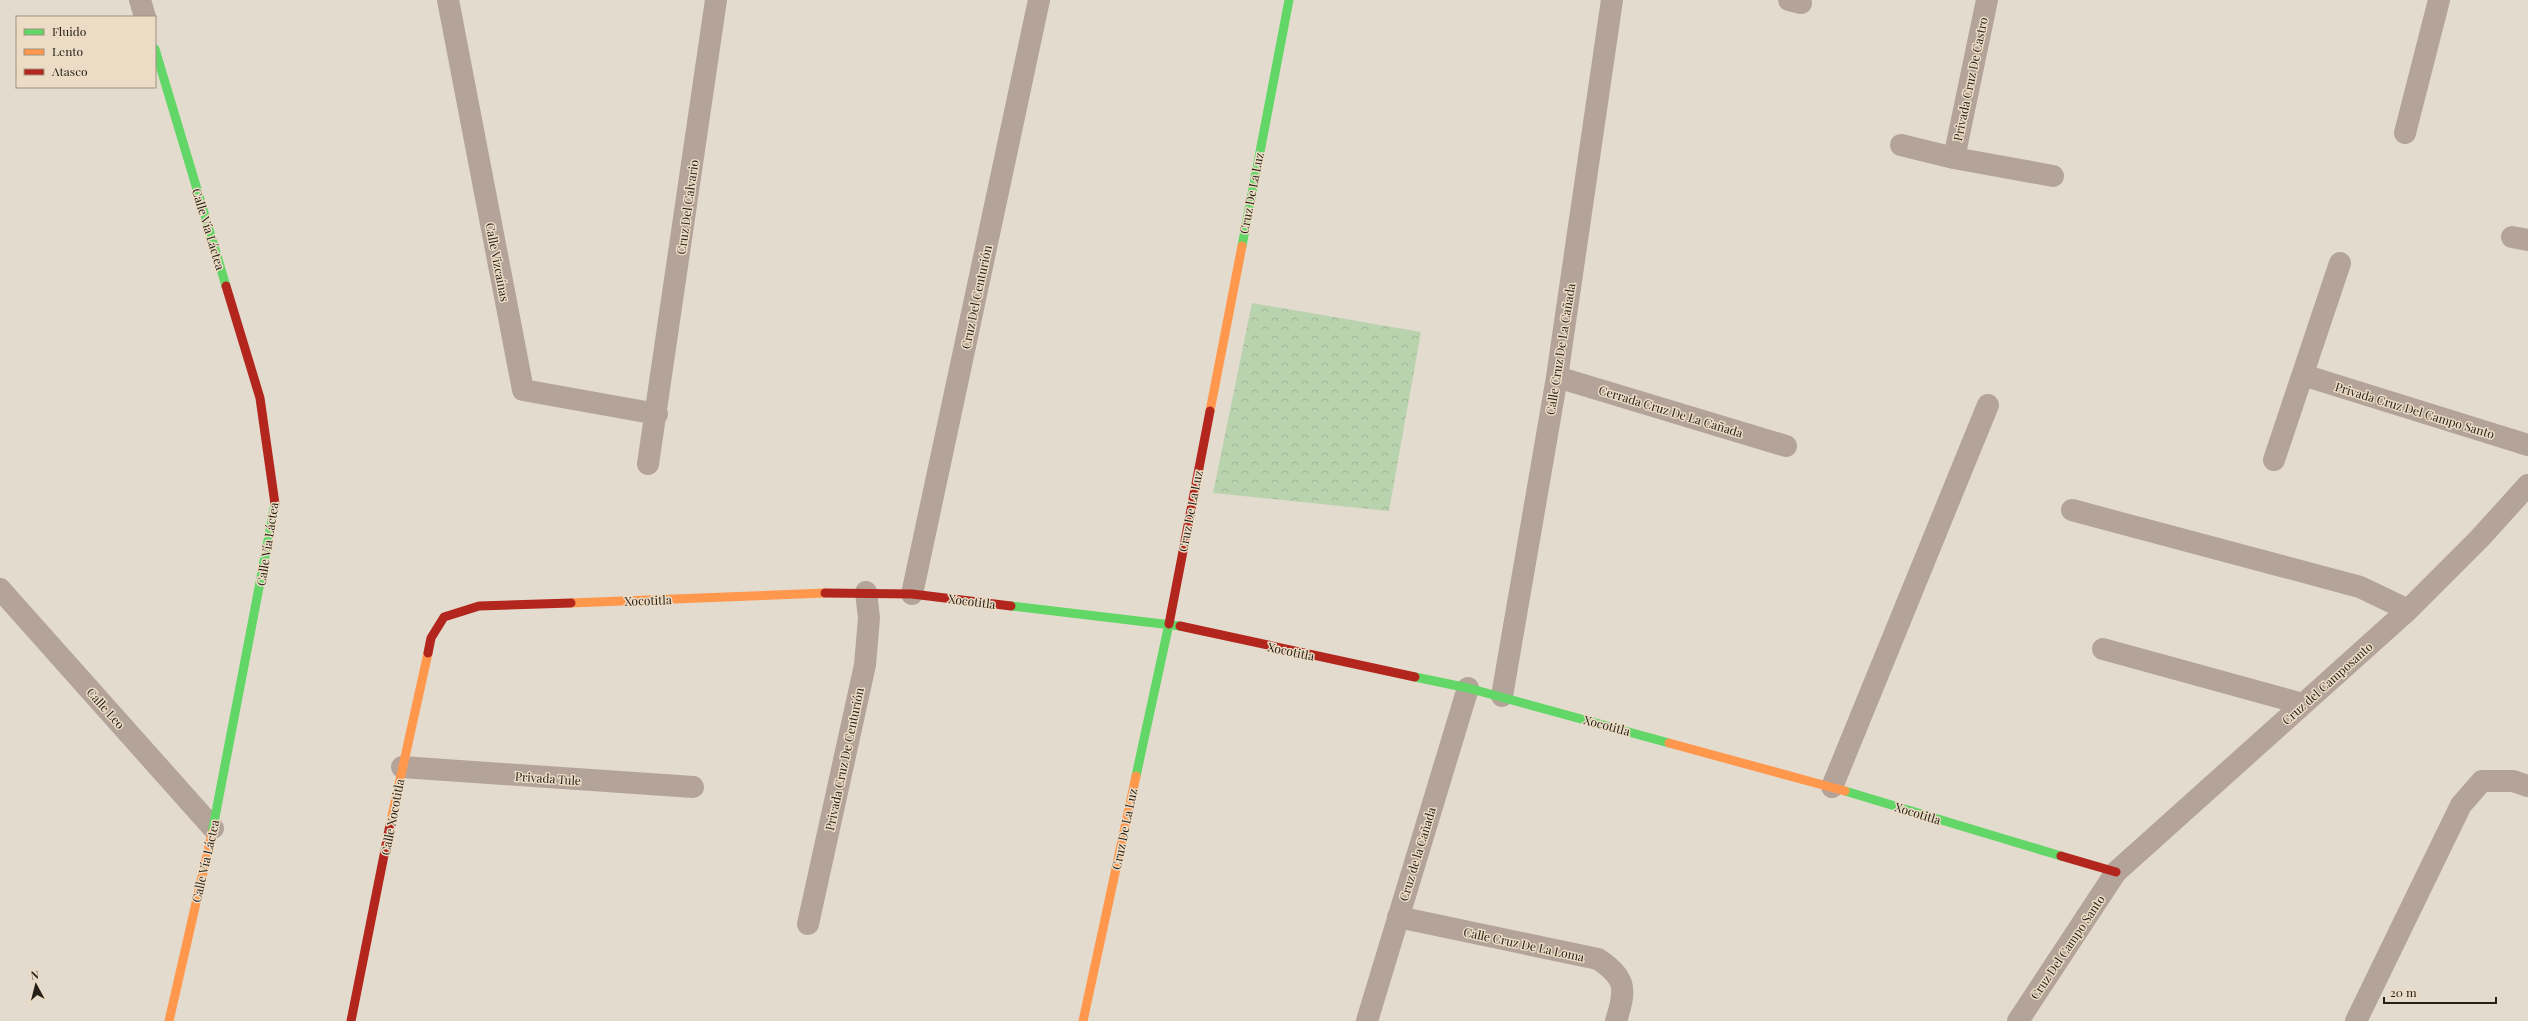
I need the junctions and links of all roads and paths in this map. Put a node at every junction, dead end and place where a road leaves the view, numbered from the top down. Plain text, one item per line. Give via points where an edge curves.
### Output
1 (140, 0) edge
2 (448, 0) edge
3 (716, 0) edge
4 (1039, 0) edge
5 (1289, 0) edge
6 (1612, 0) edge
7 (1987, 0) edge
8 (2439, 0) edge
9 (145, 16) edge
10 (156, 52) edge
11 (2405, 133) dead end
12 (1901, 146) dead end
13 (1954, 158) junction
14 (2054, 176) dead end
15 (2340, 263) dead end
16 (2303, 375) junction
17 (1556, 377) junction
18 (1988, 404) dead end
19 (657, 414) junction
20 (2528, 444) edge
21 (1786, 446) dead end
22 (2274, 460) dead end
23 (648, 464) dead end
24 (2528, 485) edge
25 (2072, 510) dead end
26 (0, 588) edge
27 (866, 592) junction
28 (912, 594) junction
29 (2408, 610) junction
30 (444, 617) joint
31 (1169, 624) junction
32 (2103, 649) dead end
33 (1468, 688) junction
34 (1502, 696) junction
35 (2303, 704) junction
36 (402, 767) junction
37 (2528, 786) edge
38 (693, 787) dead end
39 (1832, 787) junction
40 (213, 828) junction
41 (2116, 872) junction
42 (1398, 917) junction
43 (808, 924) dead end
44 (1619, 1011) edge
45 (169, 1021) edge
46 (351, 1021) edge
47 (1083, 1021) edge
48 (1367, 1021) edge
49 (2018, 1021) edge
50 (2356, 1021) edge

1 - 9 street
2 - 19 street, Calle Vizcaínas via 523,390
3 - 19 street, Cruz Del Calvario
4 - 28 street, Cruz Del Centurión
5 - 31 street, Cruz De La Luz
6 - 17 street, Calle Cruz De La Cañada
7 - 13 street, Privada Cruz De Castro
8 - 11 street
10 - 40 street, Calle Vía Láctea via 260,398 276,499
12 - 13 street
13 - 14 street
15 - 16 street
16 - 20 street, Privada Cruz Del Campo Santo
16 - 22 street
17 - 21 street, Cerrada Cruz De La Cañada
17 - 34 street, Calle Cruz De La Cañada
18 - 39 street
19 - 23 street, Cruz Del Calvario
24 - 29 street, Cruz del Camposanto via 2480,538
25 - 29 street via 2360,587
26 - 40 street, Calle Leo
27 - 28 street, Xocotitla
27 - 30 street, Xocotitla via 478,606
27 - 43 street, Privada Cruz De Centurión via 869,618 865,665
28 - 31 street, Xocotitla
29 - 35 street, Cruz del Camposanto
30 - 36 street, Calle Xocotitla via 431,638
31 - 33 street, Xocotitla
31 - 47 street, Cruz De La Luz
32 - 35 street
33 - 34 street, Xocotitla
33 - 42 street, Cruz de la Cañada
34 - 39 street, Xocotitla
35 - 41 street, Cruz del Camposanto
36 - 38 street, Privada Tule
36 - 46 street, Calle Xocotitla
37 - 50 street via 2513,781 2482,781 2461,805
39 - 41 street, Xocotitla
40 - 45 street, Calle Vía Láctea
41 - 49 street, Cruz Del Campo Santo
42 - 44 street, Calle Cruz De La Loma via 1598,959 1614,969 1623,985
42 - 48 street, Cruz de la Cañada

